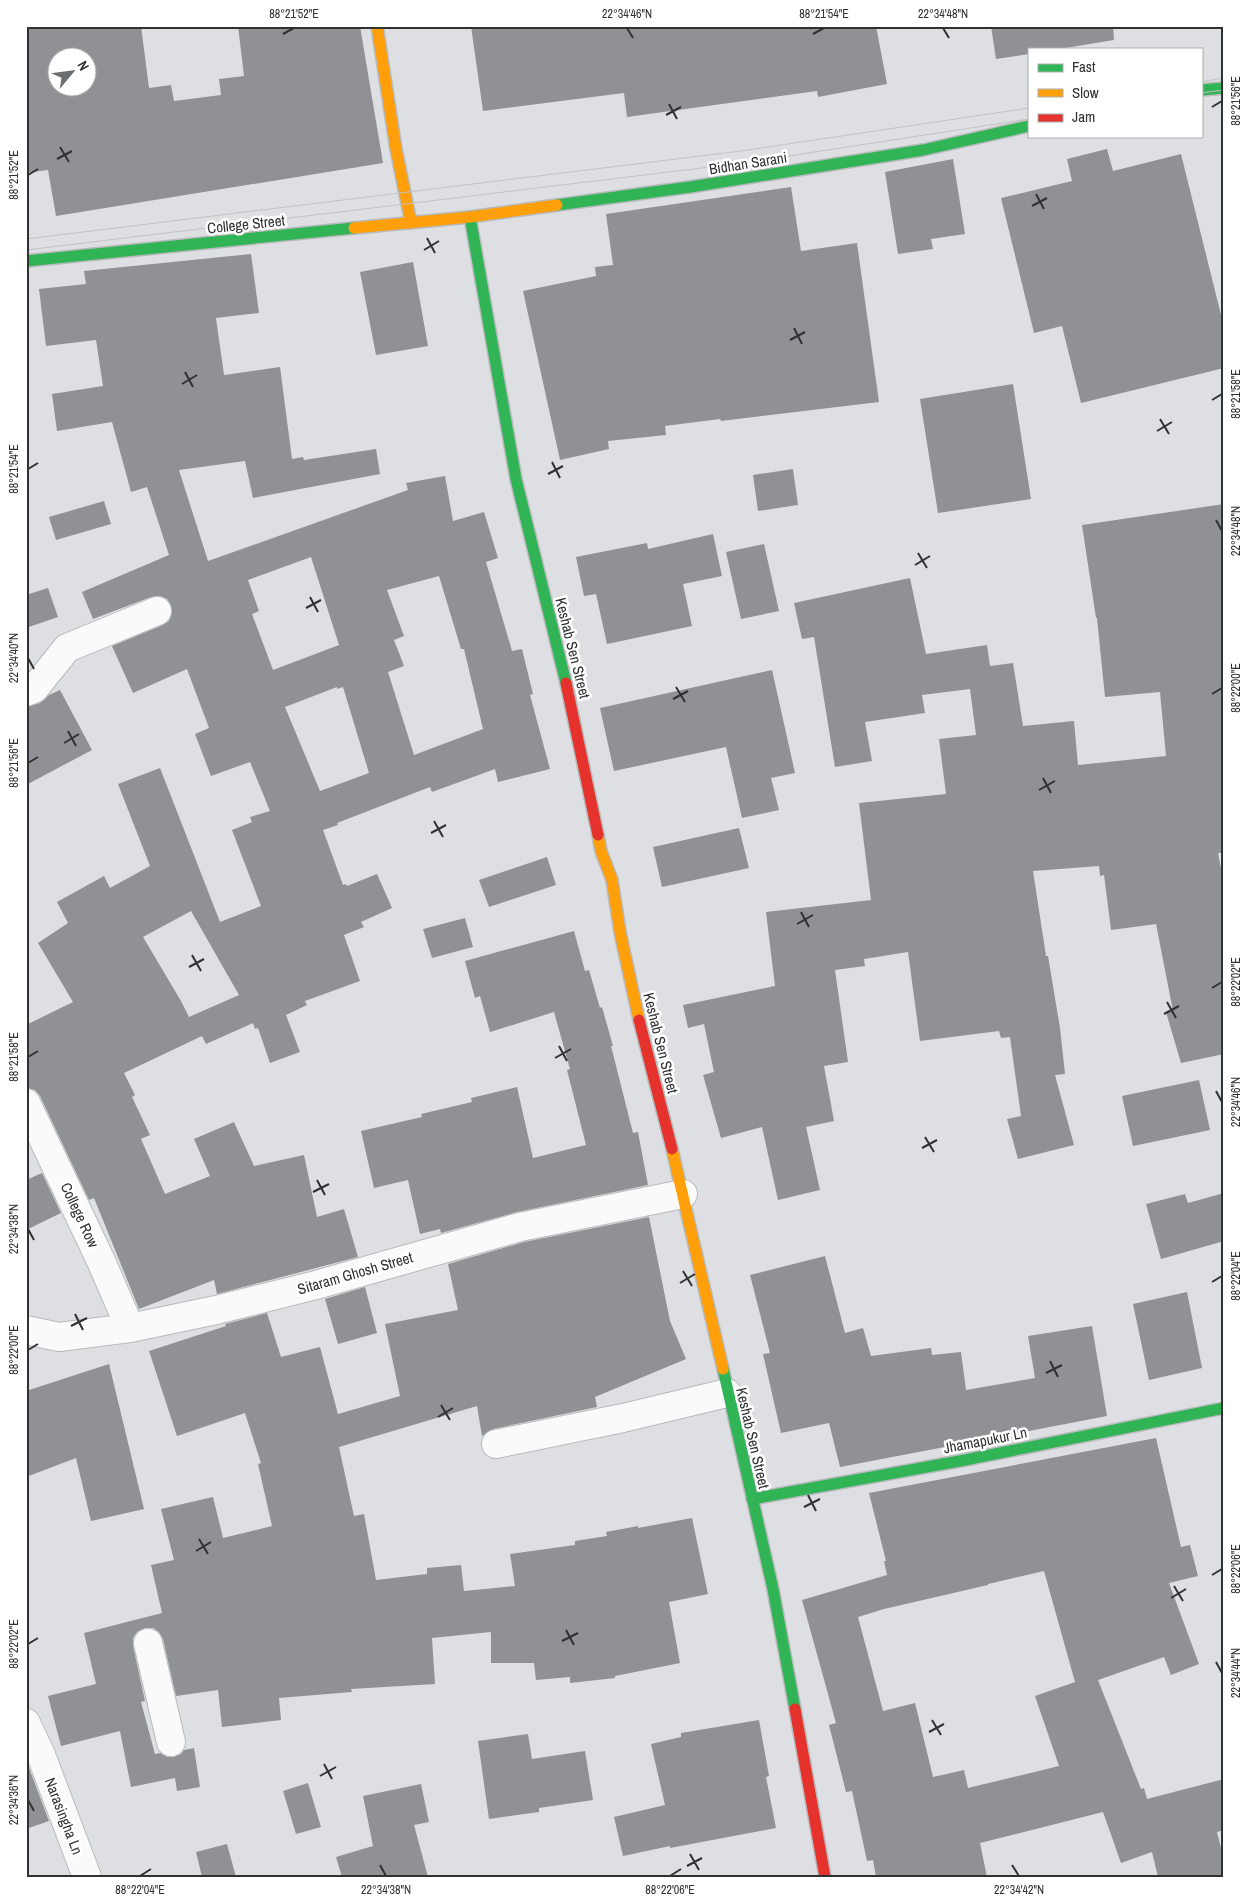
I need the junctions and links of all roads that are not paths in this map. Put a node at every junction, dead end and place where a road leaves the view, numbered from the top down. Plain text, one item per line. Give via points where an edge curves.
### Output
1 (377, 26) edge
2 (1224, 88) edge
3 (1202, 90) edge
4 (1028, 126) edge
5 (470, 217) junction
6 (411, 223) junction
7 (26, 261) edge
8 (157, 611) dead end
9 (26, 692) edge
10 (26, 1103) edge
11 (683, 1194) junction
12 (130, 1328) junction
13 (26, 1330) edge
14 (727, 1393) junction
15 (1224, 1408) edge
16 (496, 1444) dead end
17 (752, 1499) junction
18 (148, 1643) dead end
19 (26, 1723) edge
20 (171, 1742) dead end
21 (33, 1757) edge
22 (87, 1877) edge
23 (826, 1877) edge

1 - 6 main road
2 - 3 main road
4 - 5 main road, Bidhan Sarani via 923,150 699,186
5 - 6 main road, College Street
5 - 11 main road, Keshab Sen Street via 516,479 571,704 601,851 612,880 636,1006
6 - 7 main road, College Street
8 - 9 street via 66,648 34,689
10 - 12 street, College Row via 102,1261
11 - 12 street, Sitaram Ghosh Street via 520,1227 316,1285
11 - 14 main road, Keshab Sen Street
12 - 13 street, Sitaram Ghosh Street via 59,1337
14 - 16 street
14 - 17 main road, Keshab Sen Street
15 - 17 main road, Jhamapukur Ln
17 - 23 main road, Keshab Sen Street via 786,1654
18 - 20 street
19 - 21 street, Narasingha Ln
21 - 22 street, Narasingha Ln

